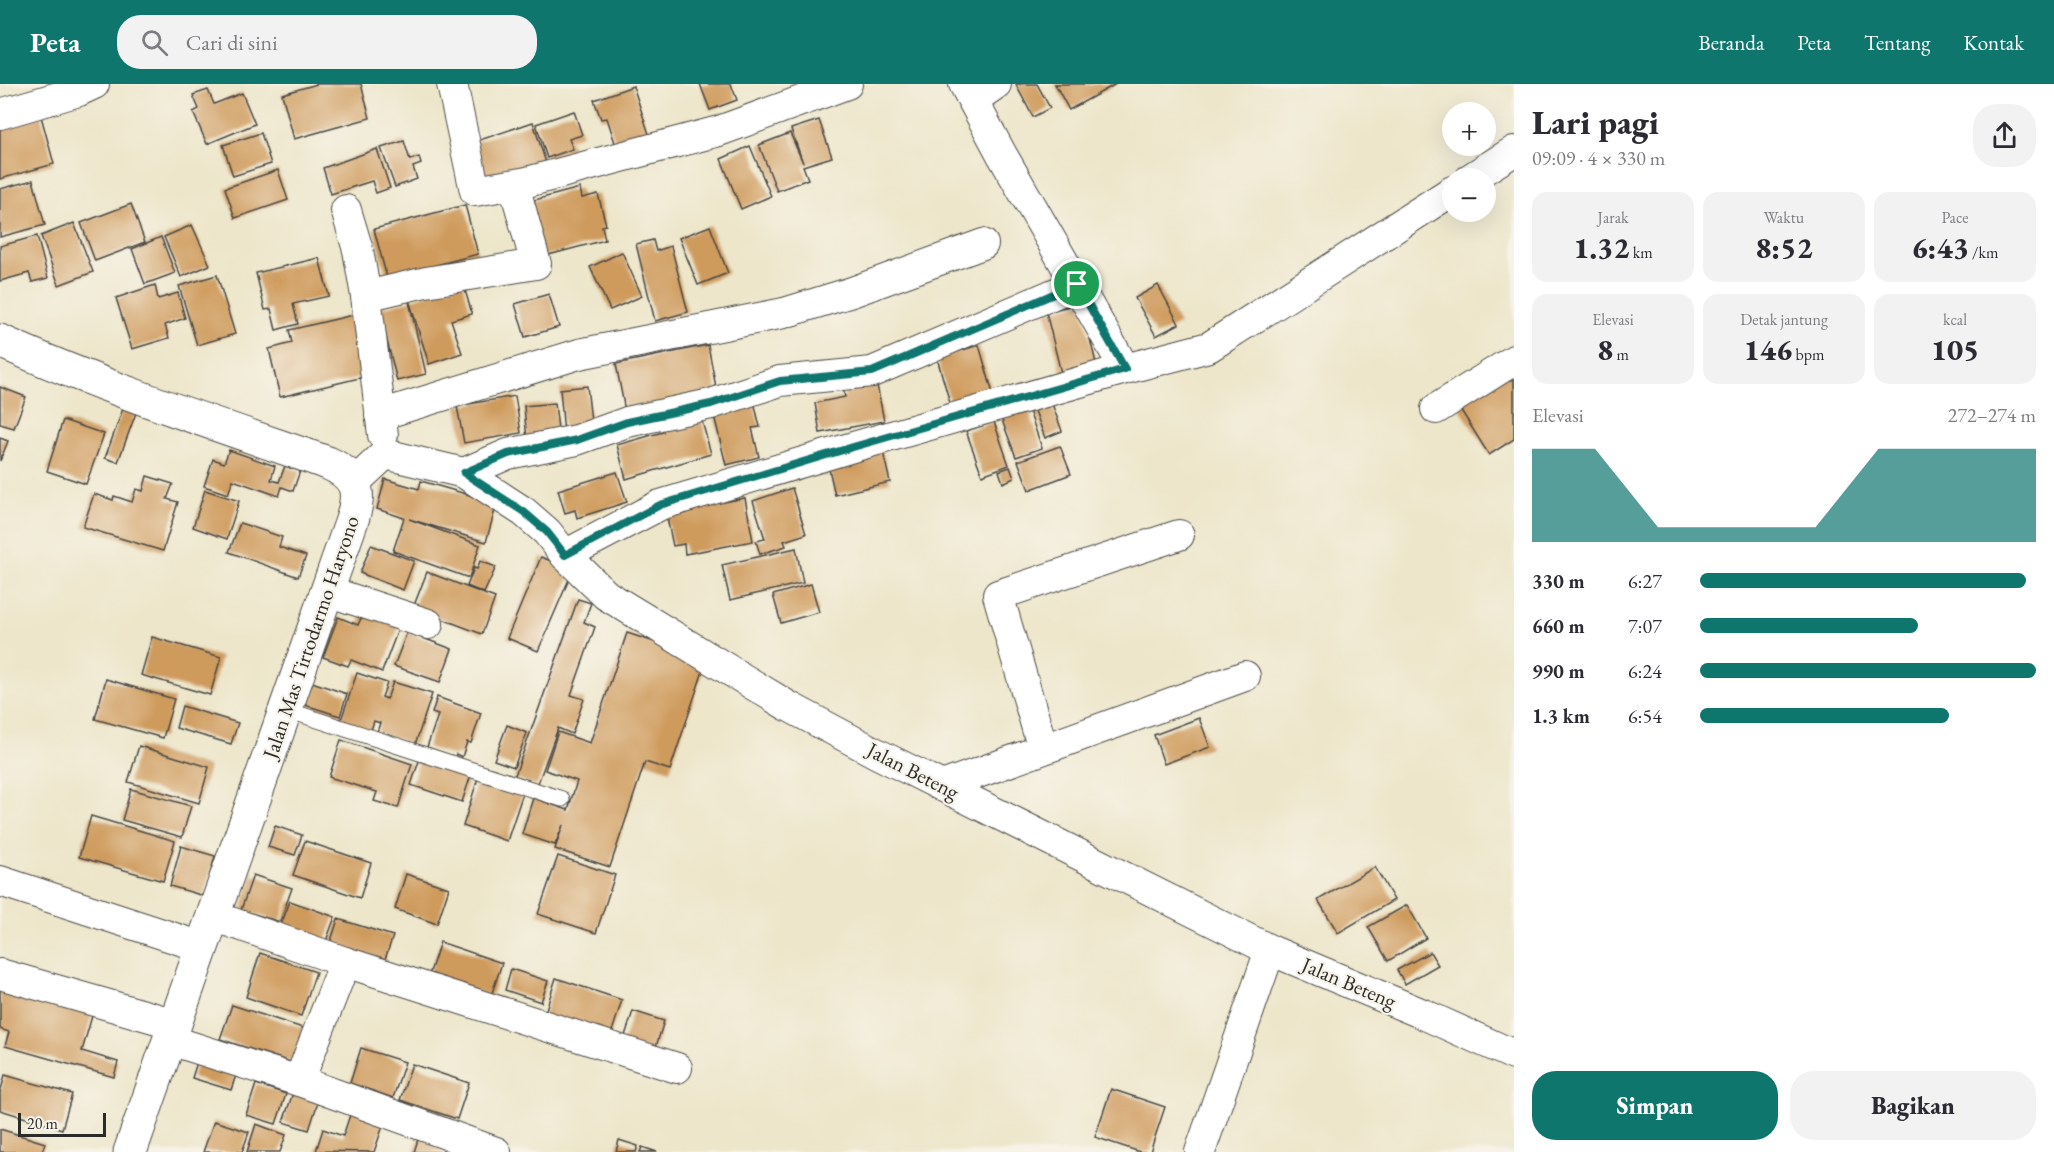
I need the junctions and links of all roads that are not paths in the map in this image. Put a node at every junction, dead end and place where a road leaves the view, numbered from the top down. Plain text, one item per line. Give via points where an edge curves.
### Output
1 (94, 84) edge
2 (452, 84) edge
3 (847, 84) edge
4 (978, 89) edge
5 (0, 114) edge
6 (1514, 151) edge
7 (1488, 168) edge
8 (514, 185) junction
9 (1442, 197) edge
10 (346, 210) dead end
11 (983, 244) dead end
12 (1077, 284) junction
13 (366, 296) junction
14 (0, 341) edge
15 (1514, 360) edge
16 (1125, 369) junction
17 (1436, 409) dead end
18 (380, 415) junction
19 (385, 454) junction
20 (464, 473) junction
21 (354, 483) junction
22 (1179, 535) dead end
23 (565, 555) junction
24 (327, 591) junction
25 (428, 624) dead end
26 (1245, 676) dead end
27 (287, 710) junction
28 (1043, 750) junction
29 (942, 786) junction
30 (562, 799) dead end
31 (0, 881) edge
32 (213, 916) junction
33 (202, 947) junction
34 (1270, 950) junction
35 (345, 962) junction
36 (0, 974) edge
37 (172, 1032) junction
38 (1514, 1055) edge
39 (677, 1068) dead end
40 (299, 1081) junction
41 (130, 1152) edge
42 (496, 1152) edge
43 (1200, 1152) edge

1 - 5 street
2 - 8 street via 475,191
3 - 8 street via 719,131
4 - 12 street via 1001,153
6 - 7 street
8 - 13 street via 536,264
9 - 16 street via 1209,347
10 - 13 street
11 - 18 street via 784,313 579,354
12 - 16 street
12 - 20 street via 872,372 780,381 711,404 627,422 577,440 508,454
13 - 18 street
14 - 21 street via 180,412 328,463
15 - 17 street
16 - 23 street via 660,505
18 - 19 street
19 - 20 street, Jalan Beteng
19 - 21 street
20 - 23 street, Jalan Beteng via 524,512
21 - 24 street, Jalan Mas Tirtodarmo Haryono via 356,508
22 - 28 street via 998,596
23 - 29 street, Jalan Beteng via 616,602 788,706
24 - 25 street
24 - 27 street, Jalan Mas Tirtodarmo Haryono
26 - 28 street
27 - 30 lane
27 - 32 street, Jalan Mas Tirtodarmo Haryono
28 - 29 street
29 - 34 street, Jalan Beteng
31 - 33 street
32 - 33 street, Jalan Mas Tirtodarmo Haryono
32 - 35 street
33 - 37 street, Jalan Mas Tirtodarmo Haryono
34 - 38 street, Jalan Beteng
34 - 43 street
35 - 39 street
35 - 40 street
36 - 37 street
37 - 40 street
37 - 41 street, Jalan Mas Tirtodarmo Haryono
40 - 42 street

